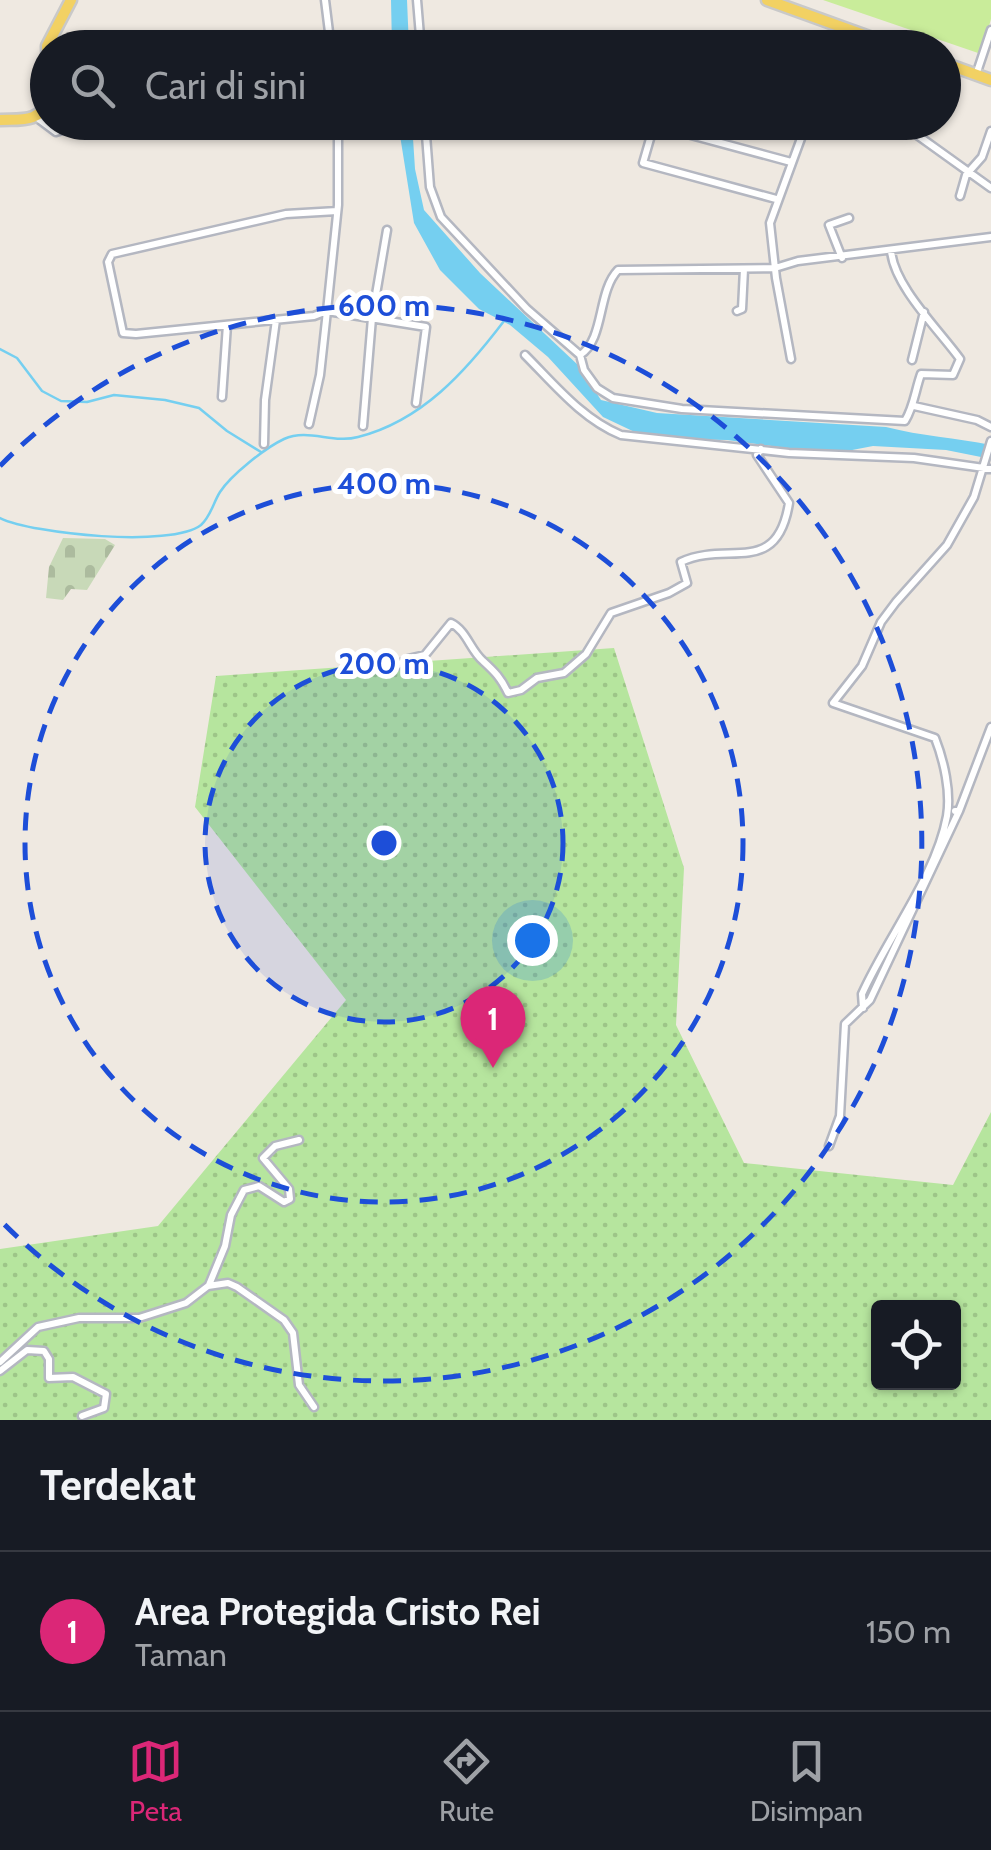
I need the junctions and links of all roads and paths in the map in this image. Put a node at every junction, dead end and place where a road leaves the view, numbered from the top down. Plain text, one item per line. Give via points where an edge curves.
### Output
1 (71, 0) edge
2 (326, 0) edge
3 (417, 0) edge
4 (767, 0) edge
5 (841, 26) junction
6 (55, 30) edge
7 (329, 30) edge
8 (420, 30) edge
9 (840, 30) edge
10 (852, 30) edge
11 (991, 30) edge
12 (961, 69) edge
13 (976, 74) junction
14 (991, 80) edge
15 (30, 118) edge
16 (0, 120) edge
17 (991, 132) edge
18 (338, 140) edge
19 (426, 140) edge
20 (649, 140) edge
21 (710, 140) edge
22 (799, 140) edge
23 (925, 140) edge
24 (791, 162) junction
25 (969, 171) junction
26 (991, 188) edge
27 (960, 196) dead end
28 (776, 199) junction
29 (337, 211) junction
30 (850, 218) dead end
31 (387, 230) dead end
32 (991, 237) edge
33 (891, 250) junction
34 (842, 258) junction
35 (775, 268) junction
36 (744, 269) junction
37 (327, 311) junction
38 (737, 311) dead end
39 (924, 311) junction
40 (372, 318) junction
41 (276, 320) junction
42 (227, 325) junction
43 (580, 354) junction
44 (525, 355) dead end
45 (791, 359) dead end
46 (912, 360) dead end
47 (222, 397) dead end
48 (416, 403) dead end
49 (914, 406) junction
50 (309, 424) dead end
51 (363, 426) dead end
52 (991, 426) edge
53 (991, 441) edge
54 (264, 444) dead end
55 (761, 448) junction
56 (987, 466) edge
57 (393, 668) dead end
58 (991, 727) edge
59 (959, 811) junction
60 (948, 812) junction
61 (863, 1008) junction
62 (299, 1140) dead end
63 (829, 1146) dead end
64 (208, 1286) junction
65 (0, 1362) edge
66 (0, 1371) edge
67 (314, 1407) dead end
68 (82, 1416) dead end

1 - 6 main road
2 - 7 street
3 - 8 street
4 - 5 main road
5 - 9 street
5 - 10 main road
11 - 13 street
12 - 13 main road
13 - 14 main road
15 - 16 main road
17 - 25 street
18 - 29 street
19 - 43 street via 430,187 442,217 527,309
20 - 28 street via 642,164
21 - 24 street
22 - 24 street
23 - 25 street
24 - 28 street
25 - 26 street
25 - 27 street
28 - 35 street via 770,223
29 - 37 street
29 - 42 street via 286,214 110,256 122,332
30 - 34 street via 828,226
31 - 40 street
32 - 33 street
33 - 34 street
33 - 39 street via 904,289
34 - 35 street
35 - 36 street
35 - 45 street
36 - 38 street
36 - 43 street via 618,270 591,344
37 - 40 street
37 - 41 street
37 - 50 street
39 - 46 street
39 - 49 street via 960,359 953,376 921,374
40 - 48 street via 426,327
40 - 51 street
41 - 42 street
41 - 54 street
42 - 47 street
43 - 49 street via 597,388 613,398 682,409 895,422 906,421
44 - 55 street via 567,398 621,435
49 - 52 street
53 - 56 street
55 - 56 street
55 - 57 street via 758,455 788,503 776,540 741,555 708,553 681,562 687,583 612,613 586,654 564,673 508,693 451,623 425,655
56 - 60 street via 947,545 896,602 862,666 832,704 935,738
58 - 59 street
59 - 60 street
59 - 61 street
60 - 61 street via 922,879 862,994
61 - 63 street via 846,1024 840,1116
62 - 64 street via 275,1146 263,1158 290,1199 284,1202 260,1186 244,1190
64 - 65 street via 186,1303 139,1318 79,1318 38,1327
64 - 67 street via 237,1287 284,1320 293,1333 299,1384
66 - 68 street via 27,1350 41,1349 50,1378 73,1378 106,1394 104,1408

